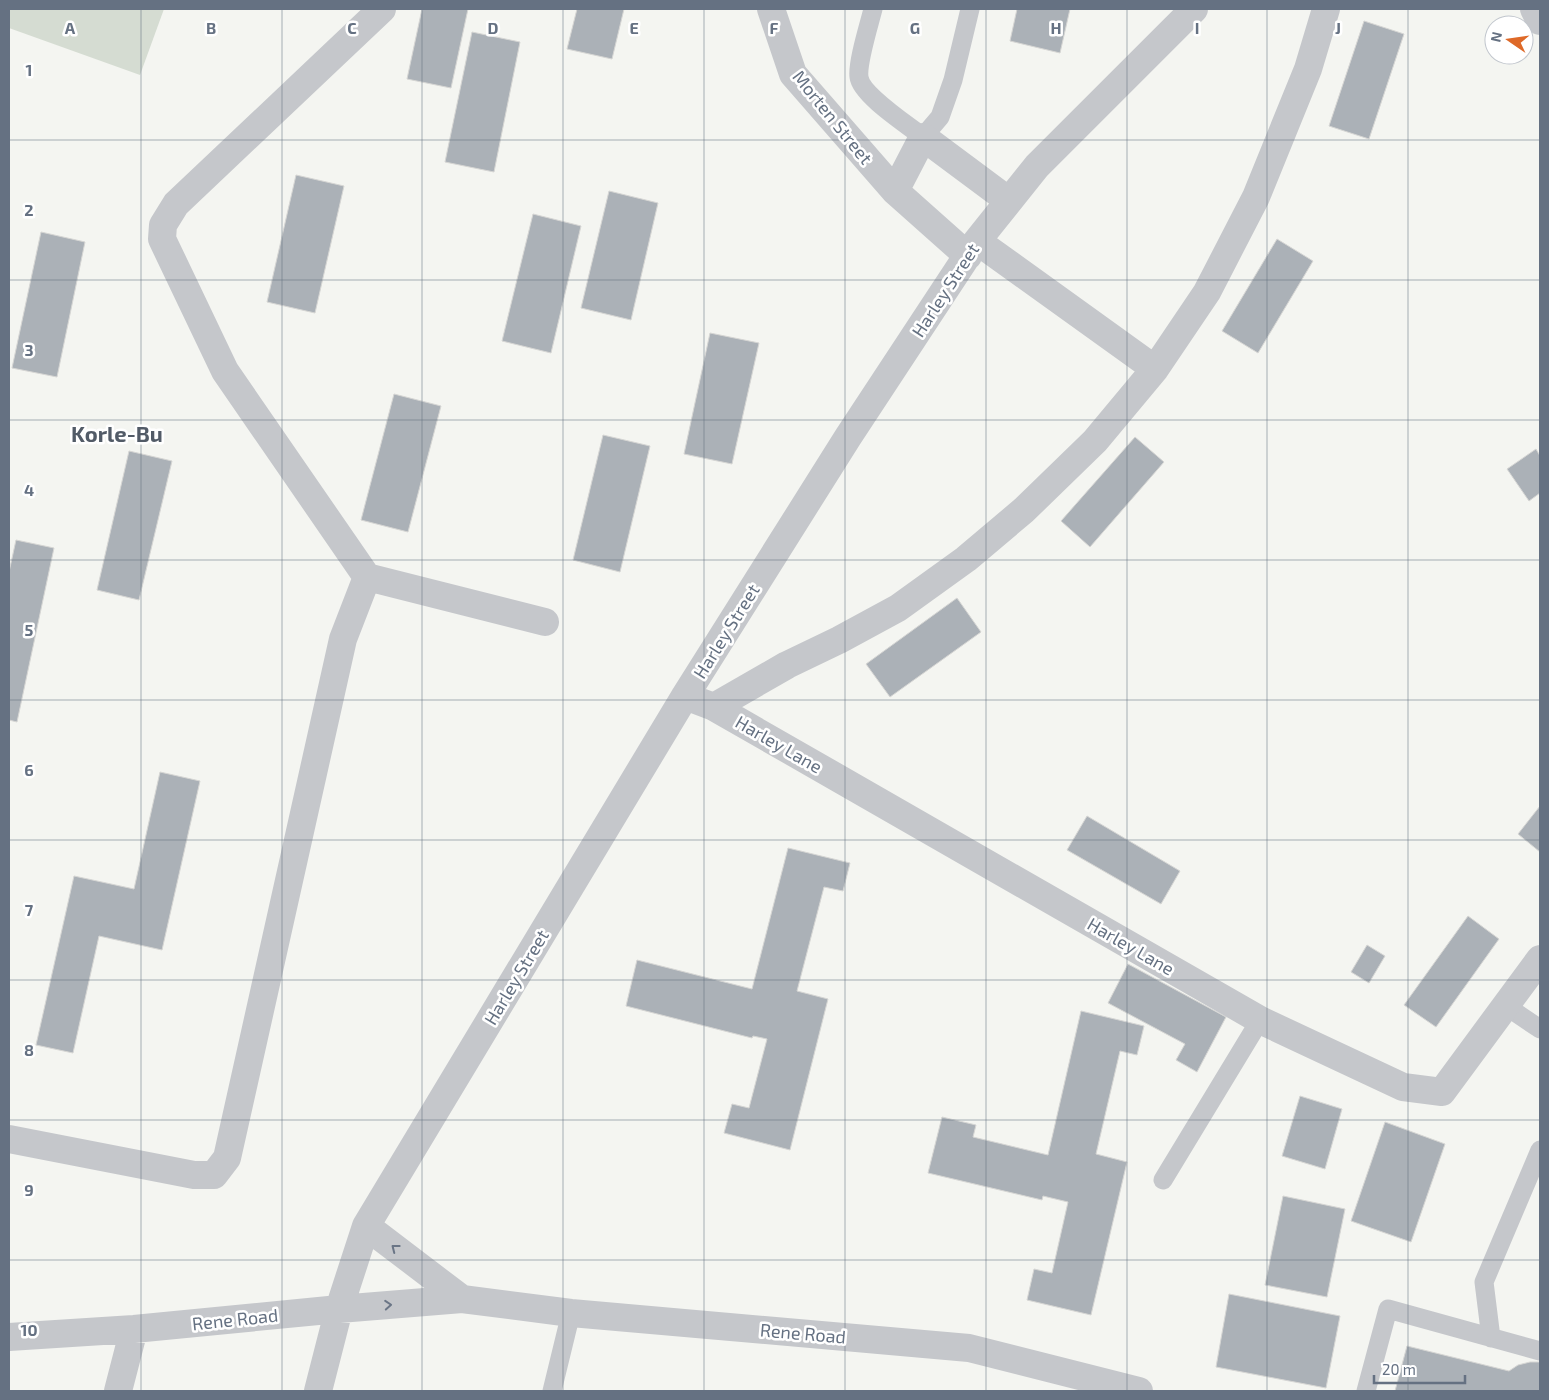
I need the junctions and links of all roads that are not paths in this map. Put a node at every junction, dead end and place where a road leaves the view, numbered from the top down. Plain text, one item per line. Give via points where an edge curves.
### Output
1 (382, 9) edge
2 (771, 9) edge
3 (873, 9) edge
4 (970, 9) edge
5 (1194, 9) edge
6 (1326, 9) edge
7 (1534, 9) edge
8 (1540, 21) edge
9 (923, 137) junction
10 (895, 191) junction
11 (1009, 200) junction
12 (972, 248) junction
13 (1155, 369) junction
14 (367, 577) junction
15 (545, 622) dead end
16 (685, 696) junction
17 (714, 707) junction
18 (1540, 959) edge
19 (1506, 1006) junction
20 (1260, 1020) junction
21 (1540, 1029) edge
22 (9, 1139) edge
23 (1540, 1150) edge
24 (1163, 1180) dead end
25 (366, 1226) junction
26 (462, 1299) junction
27 (339, 1308) junction
28 (571, 1313) junction
29 (134, 1329) junction
30 (9, 1337) edge
31 (1491, 1338) junction
32 (1540, 1350) edge
33 (118, 1391) edge
34 (318, 1391) edge
35 (552, 1391) edge
36 (1139, 1391) edge
37 (1366, 1391) edge

1 - 14 street via 176,204 162,225 162,240 225,371
2 - 10 street, Morten Street via 794,74
3 - 9 lane via 858,78 866,93
4 - 9 lane via 953,80 940,117
5 - 11 street, Harley Street via 1037,166
6 - 13 street via 1308,69 1256,197 1207,292
7 - 8 street
9 - 10 street
9 - 11 street
10 - 12 street, Morten Street
11 - 12 street, Harley Street
12 - 13 street, Morten Street
12 - 16 street, Harley Street via 848,436
13 - 17 street via 1094,441 1024,510 966,559 898,608
14 - 15 street
14 - 22 street via 343,639 227,1158 214,1175 194,1175
16 - 17 street, Harley Lane
16 - 25 street, Harley Street
17 - 20 street, Harley Lane
18 - 19 street, Harley Lane
19 - 20 street, Harley Lane via 1442,1092 1404,1087
19 - 21 lane
20 - 24 lane
23 - 31 lane via 1484,1282
26 -> 25 street, Rene Road
25 - 27 street, Harley Street
27 -> 26 street, Rene Road
26 - 28 street, Rene Road
27 - 29 street, Rene Road
27 - 34 street, Harley Street
28 - 35 lane
28 - 36 street, Rene Road via 969,1348
29 - 30 street, Rene Road
29 - 33 street
31 - 32 lane
31 - 37 lane via 1388,1309

